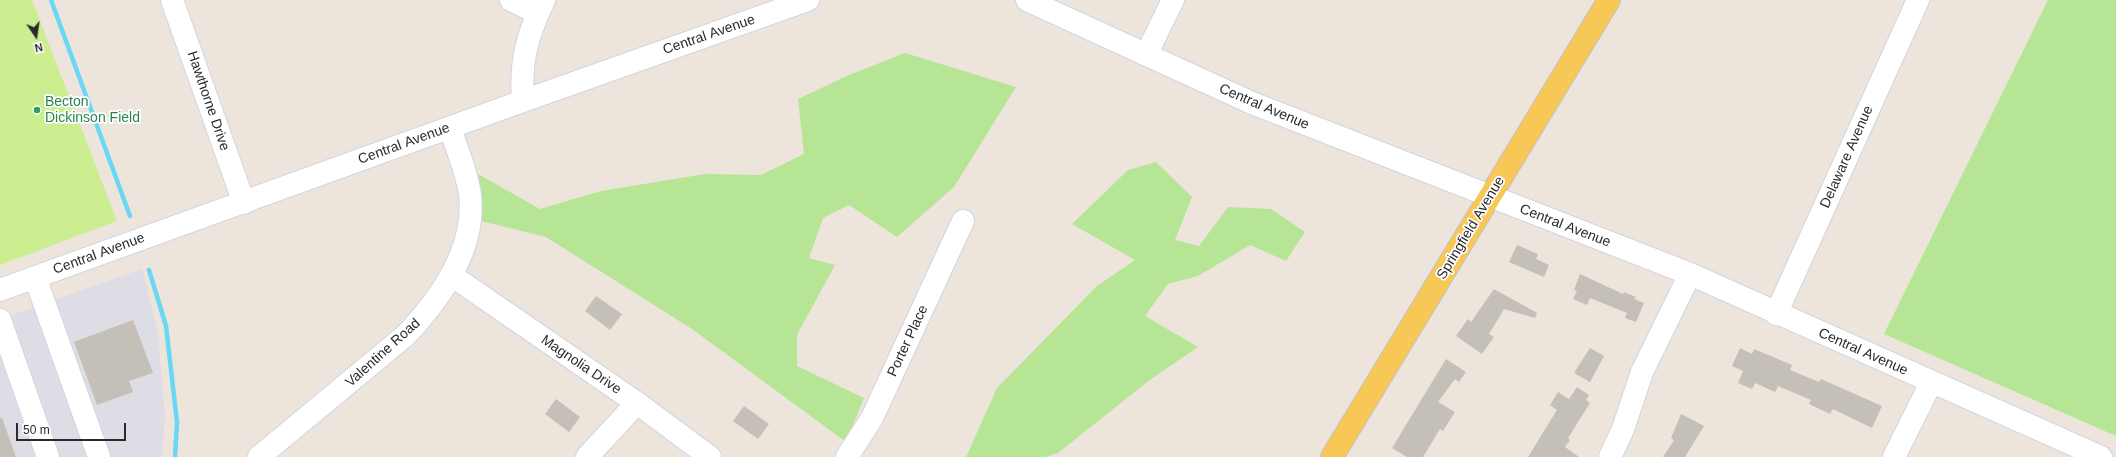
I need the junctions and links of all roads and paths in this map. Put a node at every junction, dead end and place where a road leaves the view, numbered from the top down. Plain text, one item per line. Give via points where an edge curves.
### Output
1 (172, 0) edge
2 (511, 0) edge
3 (808, 0) edge
4 (1027, 0) edge
5 (1173, 0) edge
6 (1609, 0) edge
7 (1918, 0) edge
8 (540, 7) edge
9 (1146, 55) junction
10 (523, 101) junction
11 (450, 128) junction
12 (1490, 195) junction
13 (244, 203) junction
14 (963, 221) dead end
15 (1690, 274) junction
16 (451, 275) junction
17 (35, 277) junction
18 (0, 290) edge
19 (1776, 314) junction
20 (2, 332) edge
21 (1931, 382) junction
22 (637, 403) junction
23 (48, 457) edge
24 (99, 457) edge
25 (260, 457) edge
26 (587, 457) edge
27 (710, 457) edge
28 (847, 457) edge
29 (1332, 457) edge
30 (1610, 457) edge
31 (1894, 457) edge
32 (2101, 457) edge

1 - 13 street, Hawthorne Drive
2 - 8 street
3 - 10 street, Central Avenue
4 - 9 street, Central Avenue
5 - 9 street
6 - 12 main road, Springfield Avenue
7 - 19 street, Delaware Avenue
8 - 10 street via 523,56
9 - 12 street, Central Avenue via 1252,103 1399,162
10 - 11 street, Central Avenue
11 - 13 street, Central Avenue
11 - 16 street, Valentine Road via 465,171 471,212 464,243
12 - 15 street, Central Avenue
12 - 29 main road, Springfield Avenue
13 - 17 street, Central Avenue
14 - 28 street, Porter Place via 872,418
15 - 19 street, Central Avenue
15 - 30 street via 1642,372 1623,429
16 - 22 street, Magnolia Drive
16 - 25 street, Valentine Road via 436,300 406,335
17 - 18 street, Central Avenue
17 - 24 street
19 - 21 street, Central Avenue
20 - 23 street
21 - 31 street
21 - 32 street, Central Avenue
22 - 26 street
22 - 27 street, Magnolia Drive

